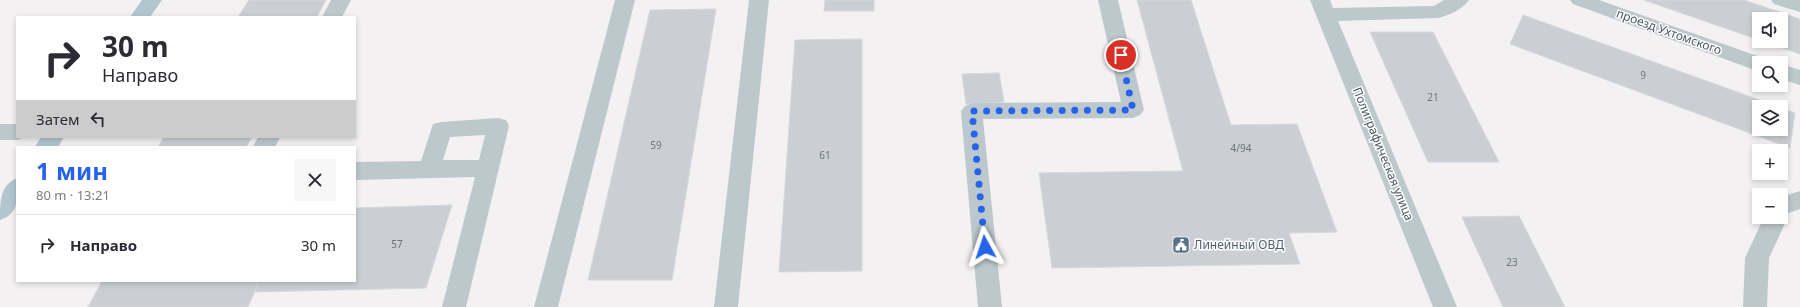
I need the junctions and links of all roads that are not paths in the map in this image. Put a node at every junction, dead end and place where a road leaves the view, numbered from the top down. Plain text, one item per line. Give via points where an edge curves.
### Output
1 (152, 0) edge
2 (341, 0) edge
3 (624, 0) edge
4 (759, 0) edge
5 (1108, 0) edge
6 (1459, 0) edge
7 (1580, 0) edge
8 (1781, 0) edge
9 (1796, 0) edge
10 (1800, 5) edge
11 (1323, 7) edge
12 (141, 16) edge
13 (333, 16) edge
14 (1752, 61) edge
15 (1788, 74) edge
16 (1800, 78) edge
17 (0, 132) edge
18 (16, 132) edge
19 (488, 168) junction
20 (430, 170) junction
21 (356, 172) edge
22 (16, 188) edge
23 (1800, 200) edge
24 (1788, 204) edge
25 (0, 211) edge
26 (1773, 224) edge
27 (454, 307) edge
28 (546, 307) edge
29 (726, 307) edge
30 (990, 307) edge
31 (1445, 307) edge
32 (1755, 307) edge

1 - 12 main road
2 - 13 street
3 - 28 street
4 - 29 street
5 - 30 street via 1133,110 972,111
6 - 11 street via 1438,12
7 - 14 street, проезд Ухтомского
8 - 10 street
9 - 10 street
11 - 31 street, Полиграфическая улица
15 - 16 street
17 - 18 street
19 - 20 street
19 - 20 street via 498,126 441,130
19 - 27 street
20 - 21 street
22 - 25 main road
23 - 24 street
26 - 32 street via 1757,258

